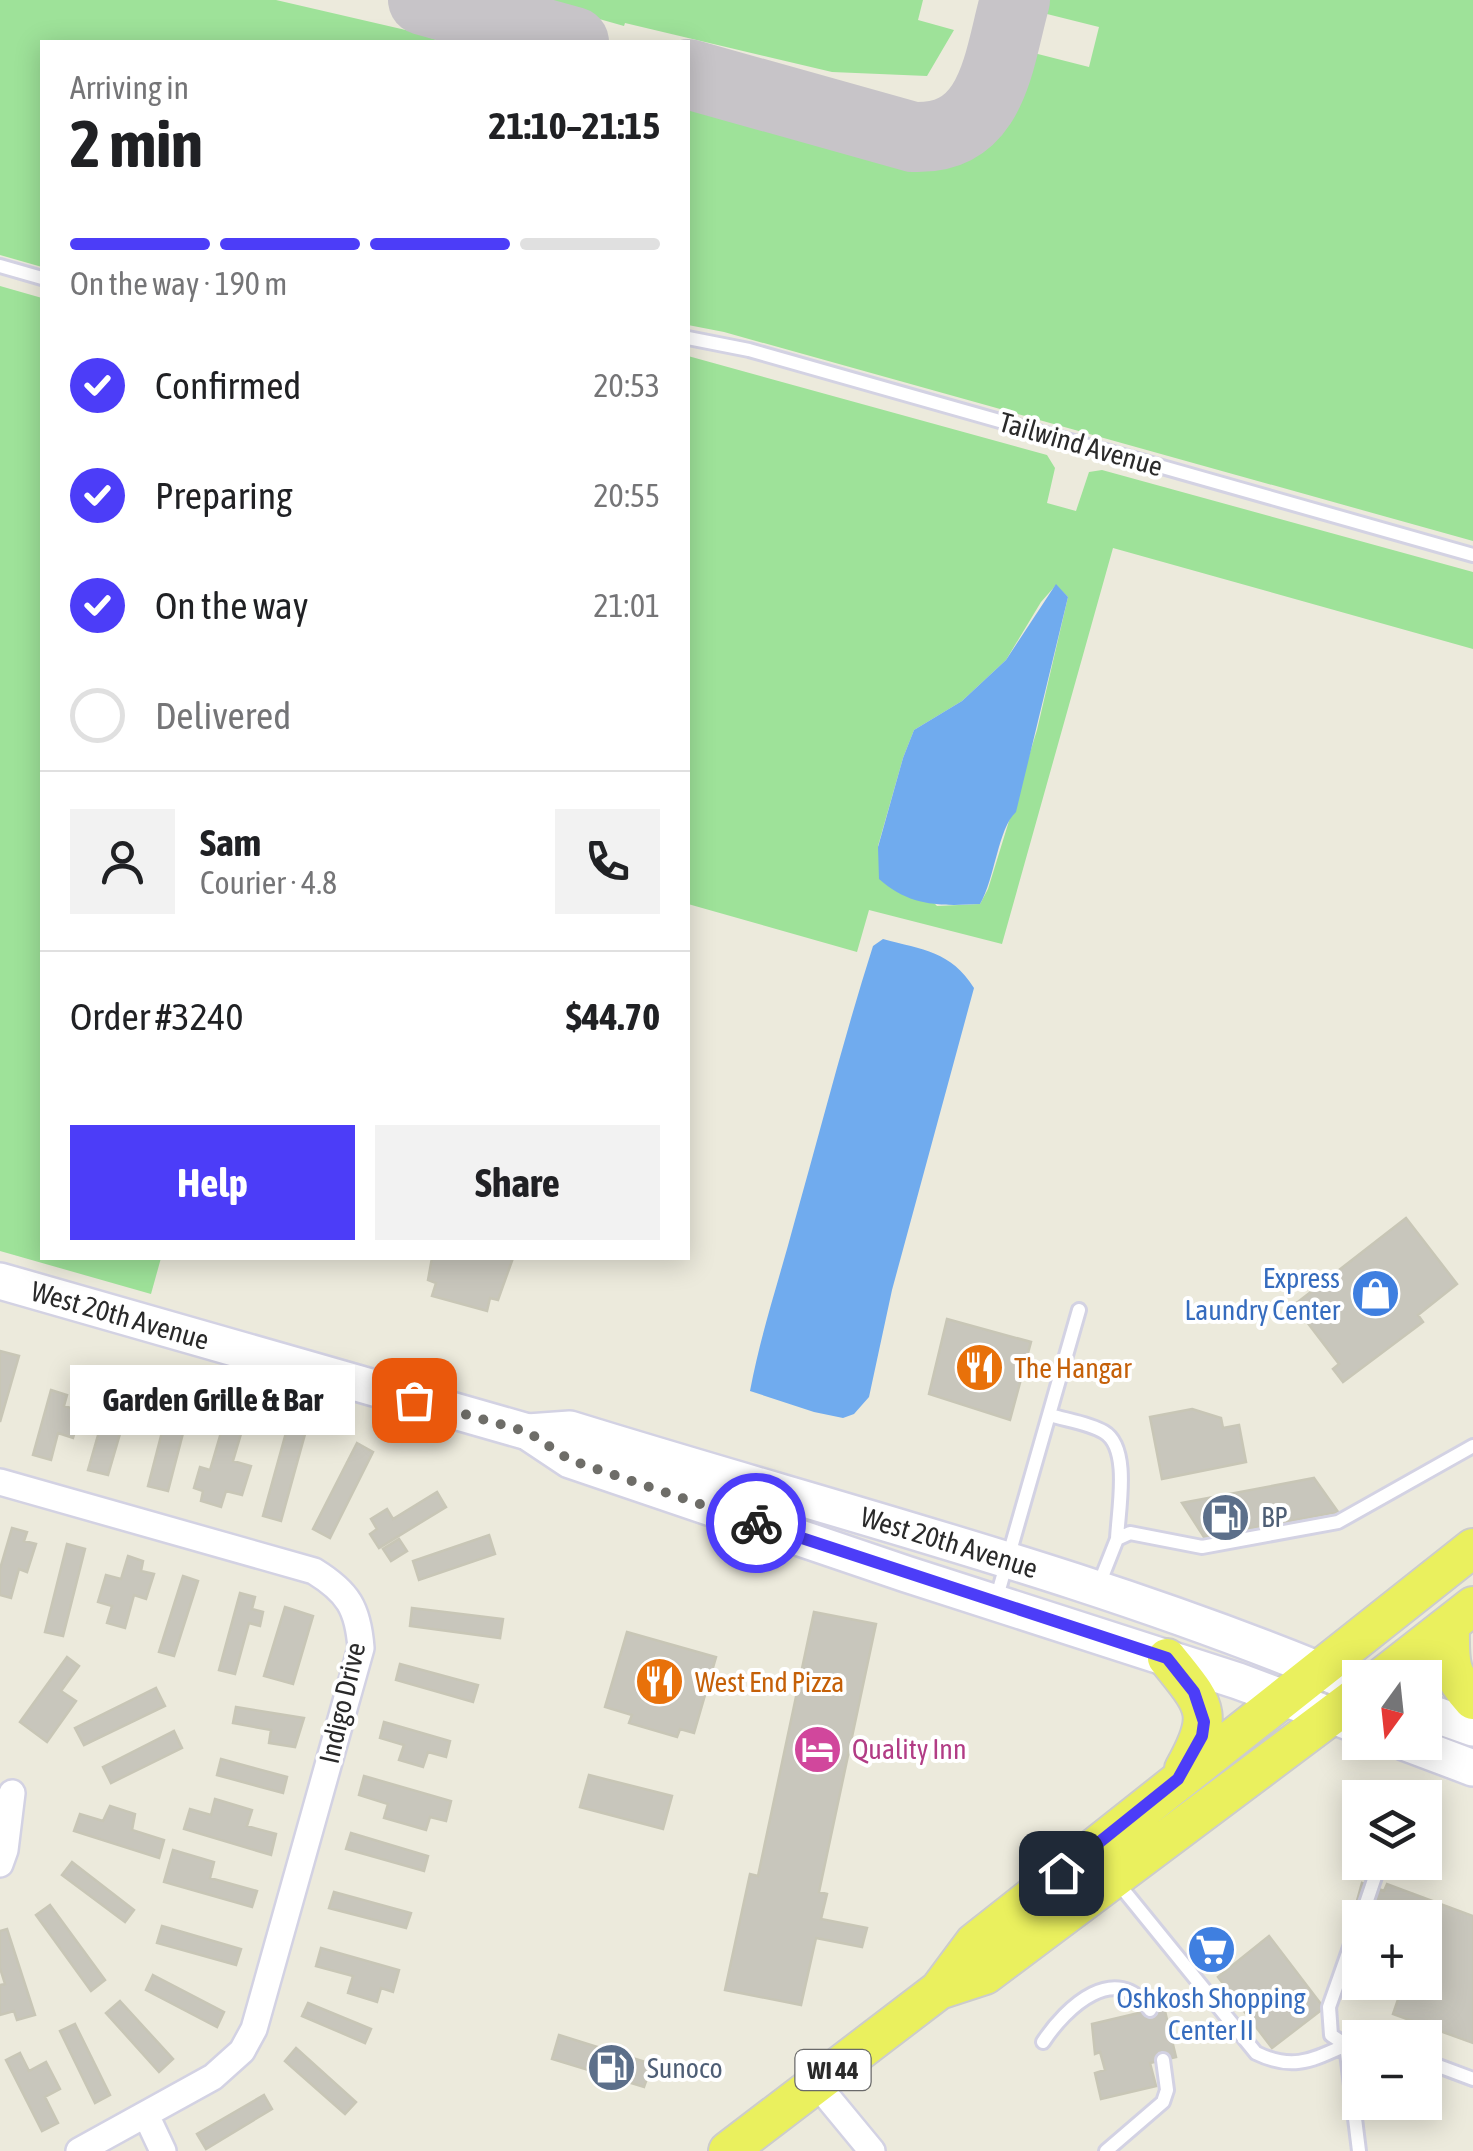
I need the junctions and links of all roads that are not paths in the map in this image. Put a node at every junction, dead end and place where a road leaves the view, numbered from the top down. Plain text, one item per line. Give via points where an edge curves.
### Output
1 (0, 266) edge
2 (40, 277) edge
3 (690, 338) edge
4 (1473, 554) edge
5 (0, 1281) edge
6 (1079, 1310) dead end
7 (1050, 1415) junction
8 (528, 1432) junction
9 (1473, 1446) edge
10 (0, 1482) edge
11 (1117, 1539) junction
12 (1473, 1548) edge
13 (1008, 1562) junction
14 (1097, 1590) junction
15 (996, 1602) junction
16 (1461, 1615) edge
17 (1167, 1658) junction
18 (1404, 1660) edge
19 (1318, 1669) junction
20 (1342, 1694) edge
21 (1283, 1698) junction
22 (1473, 1700) edge
23 (1342, 1705) edge
24 (1342, 1714) edge
25 (1442, 1716) edge
26 (1473, 1728) edge
27 (1442, 1756) edge
28 (1473, 1768) edge
29 (1178, 1779) junction
30 (12, 1793) dead end
31 (0, 1864) edge
32 (1116, 1880) junction
33 (1342, 1970) edge
34 (940, 1990) junction
35 (1150, 2010) dead end
36 (1342, 2040) edge
37 (1043, 2042) dead end
38 (1342, 2050) edge
39 (1163, 2060) dead end
40 (1442, 2067) edge
41 (1473, 2079) edge
42 (815, 2082) junction
43 (146, 2115) junction
44 (1357, 2120) edge
45 (85, 2150) edge
46 (163, 2151) edge
47 (728, 2151) edge
48 (872, 2151) edge
49 (1106, 2151) edge
50 (1359, 2151) edge

1 - 2 lane
3 - 4 lane, Tailwind Avenue
5 - 8 main road, West 20th Avenue
6 - 7 lane
7 - 11 lane via 1104,1432 1117,1445
7 - 13 lane
8 - 13 main road, West 20th Avenue via 570,1429
8 - 15 main road, West 20th Avenue via 570,1460
9 - 11 lane via 1338,1522 1202,1546 1130,1533
10 - 43 street, Indigo Drive via 314,1572 336,1584 359,1622 361,1648 254,2029 225,2068
11 - 14 lane
12 - 19 main road, WI 44
13 - 14 main road, West 20th Avenue
13 - 15 lane
14 - 19 main road, West 20th Avenue
15 - 17 main road, West 20th Avenue
16 - 18 main road
16 - 22 main road via 1450,1665
17 - 21 main road, West 20th Avenue
17 - 29 main road via 1194,1692 1204,1722
19 - 20 main road, West 20th Avenue
19 - 21 main road, WI 44
21 - 23 main road, West 20th Avenue
21 - 29 main road, WI 44
24 - 32 main road, WI 44
25 - 26 main road
27 - 28 main road
29 - 34 main road, WI 44 via 974,1943
30 - 31 street
32 - 34 main road, WI 44 via 986,1975
32 - 38 lane via 1256,2053 1303,2064
33 - 36 lane via 1329,2007 1331,2034
34 - 42 main road, WI 44
35 - 37 lane via 1130,1990 1096,1992 1056,2022
39 - 49 lane via 1168,2090 1162,2102
40 - 41 lane
42 - 47 main road, WI 44
42 - 48 street
43 - 45 street, Indigo Drive
43 - 46 street
44 - 50 lane

